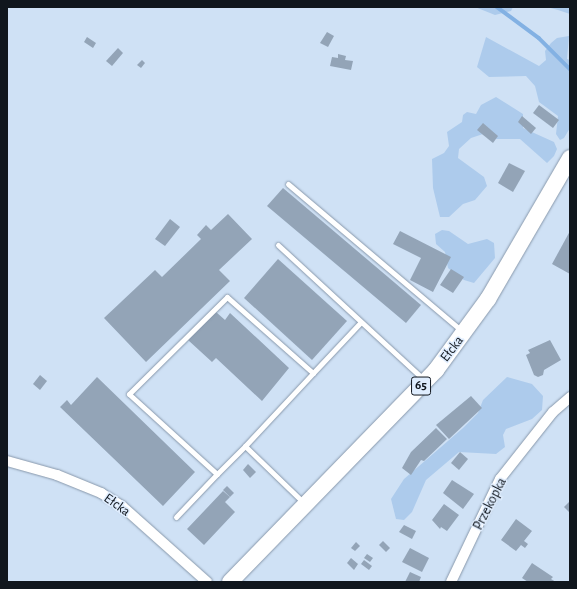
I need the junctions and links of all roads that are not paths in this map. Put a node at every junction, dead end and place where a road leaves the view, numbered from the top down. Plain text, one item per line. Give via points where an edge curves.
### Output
1 (570, 158) edge
2 (288, 184) dead end
3 (278, 245) dead end
4 (360, 323) junction
5 (465, 332) junction
6 (313, 373) junction
7 (426, 381) junction
8 (570, 397) edge
9 (245, 446) junction
10 (7, 461) edge
11 (217, 474) junction
12 (307, 505) junction
13 (176, 517) dead end
14 (207, 582) edge
15 (230, 582) edge
16 (451, 582) edge

1 - 5 main road, Ełcka / 65 via 511,261
2 - 5 lane
3 - 4 lane
4 - 6 lane
4 - 7 lane
5 - 7 main road, Ełcka / 65
6 - 9 lane
6 - 11 lane via 227,297 129,394
7 - 12 main road, Ełcka / 65
8 - 16 street, Przekopka via 552,412 500,479
9 - 11 lane
9 - 12 lane
10 - 14 street, Ełcka via 57,475 101,493 122,506
11 - 13 lane
12 - 15 main road, Ełcka / 65

